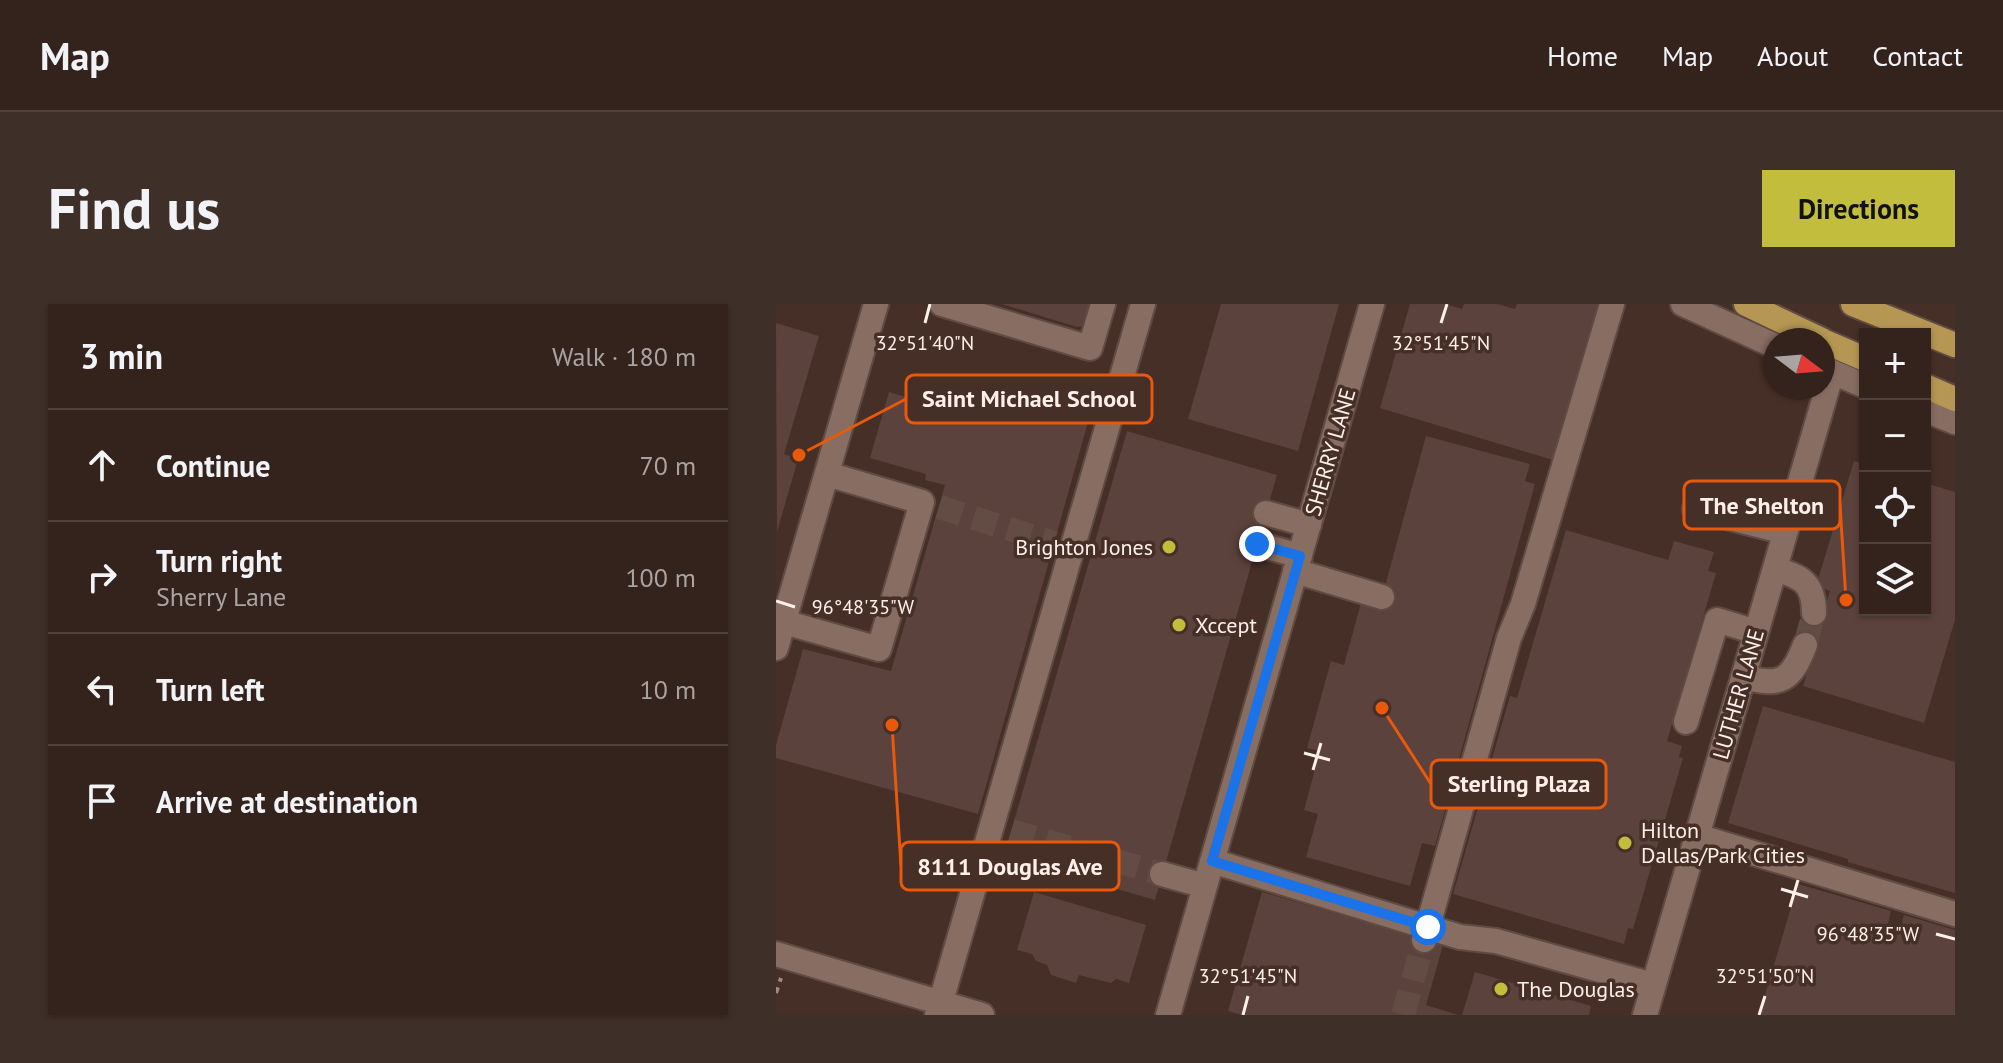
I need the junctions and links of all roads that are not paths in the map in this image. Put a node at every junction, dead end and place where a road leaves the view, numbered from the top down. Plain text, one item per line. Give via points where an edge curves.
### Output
1 (876, 304) edge
2 (942, 304) edge
3 (1103, 304) edge
4 (1143, 304) edge
5 (1372, 304) edge
6 (1612, 304) edge
7 (1683, 304) edge
8 (1746, 304) edge
9 (1853, 304) edge
10 (1797, 328) edge
11 (1763, 341) edge
12 (1955, 345) edge
13 (1835, 346) edge
14 (1859, 356) edge
15 (1835, 373) edge
16 (1859, 383) edge
17 (1931, 389) edge
18 (1955, 399) edge
19 (1819, 400) edge
20 (1931, 412) edge
21 (1955, 422) edge
22 (827, 474) junction
23 (1695, 509) dead end
24 (1266, 513) dead end
25 (1309, 525) junction
26 (1785, 532) junction
27 (1257, 544) dead end
28 (1298, 564) junction
29 (1775, 569) junction
30 (1382, 597) dead end
31 (1814, 613) tunnel mouth
32 (784, 622) junction
33 (1756, 632) junction
34 (1805, 645) tunnel mouth
35 (776, 648) edge
36 (1743, 677) junction
37 (1726, 734) junction
38 (1697, 836) junction
39 (1212, 861) junction
40 (1162, 874) tunnel mouth
41 (1205, 886) junction
42 (1955, 914) edge
43 (1426, 933) junction
44 (779, 965) edge
45 (1653, 985) junction
46 (939, 1009) edge
47 (982, 1015) edge
48 (1168, 1015) edge
49 (1645, 1015) edge

1 - 22 street
2 - 3 street via 1090,348
4 - 46 street via 1063,546 1002,828
5 - 25 street, SHERRY LANE
6 - 43 street via 1509,638
7 - 11 street
8 - 10 highway
9 - 12 highway
13 - 14 highway
15 - 16 street
17 - 18 highway
19 - 26 street, LUTHER LANE
20 - 21 street
22 - 32 street
22 - 32 street via 930,505 879,649
23 - 26 street
24 - 25 street
25 - 28 street, SHERRY LANE
26 - 29 street, LUTHER LANE
27 - 28 street
28 - 30 street
28 - 39 street, SHERRY LANE
29 - 31 street via 1807,584
29 - 33 street, LUTHER LANE
32 - 35 street
33 - 36 street, LUTHER LANE
33 - 37 street via 1710,618 1680,721
34 - 36 street via 1791,673 1778,681
36 - 37 street, LUTHER LANE
37 - 38 street, LUTHER LANE
38 - 42 street
38 - 45 street, LUTHER LANE
39 - 41 street, SHERRY LANE
39 - 43 street
40 - 41 street
41 - 48 street, SHERRY LANE
43 - 45 street via 1496,941
44 - 46 street
45 - 49 street, LUTHER LANE
46 - 47 street

